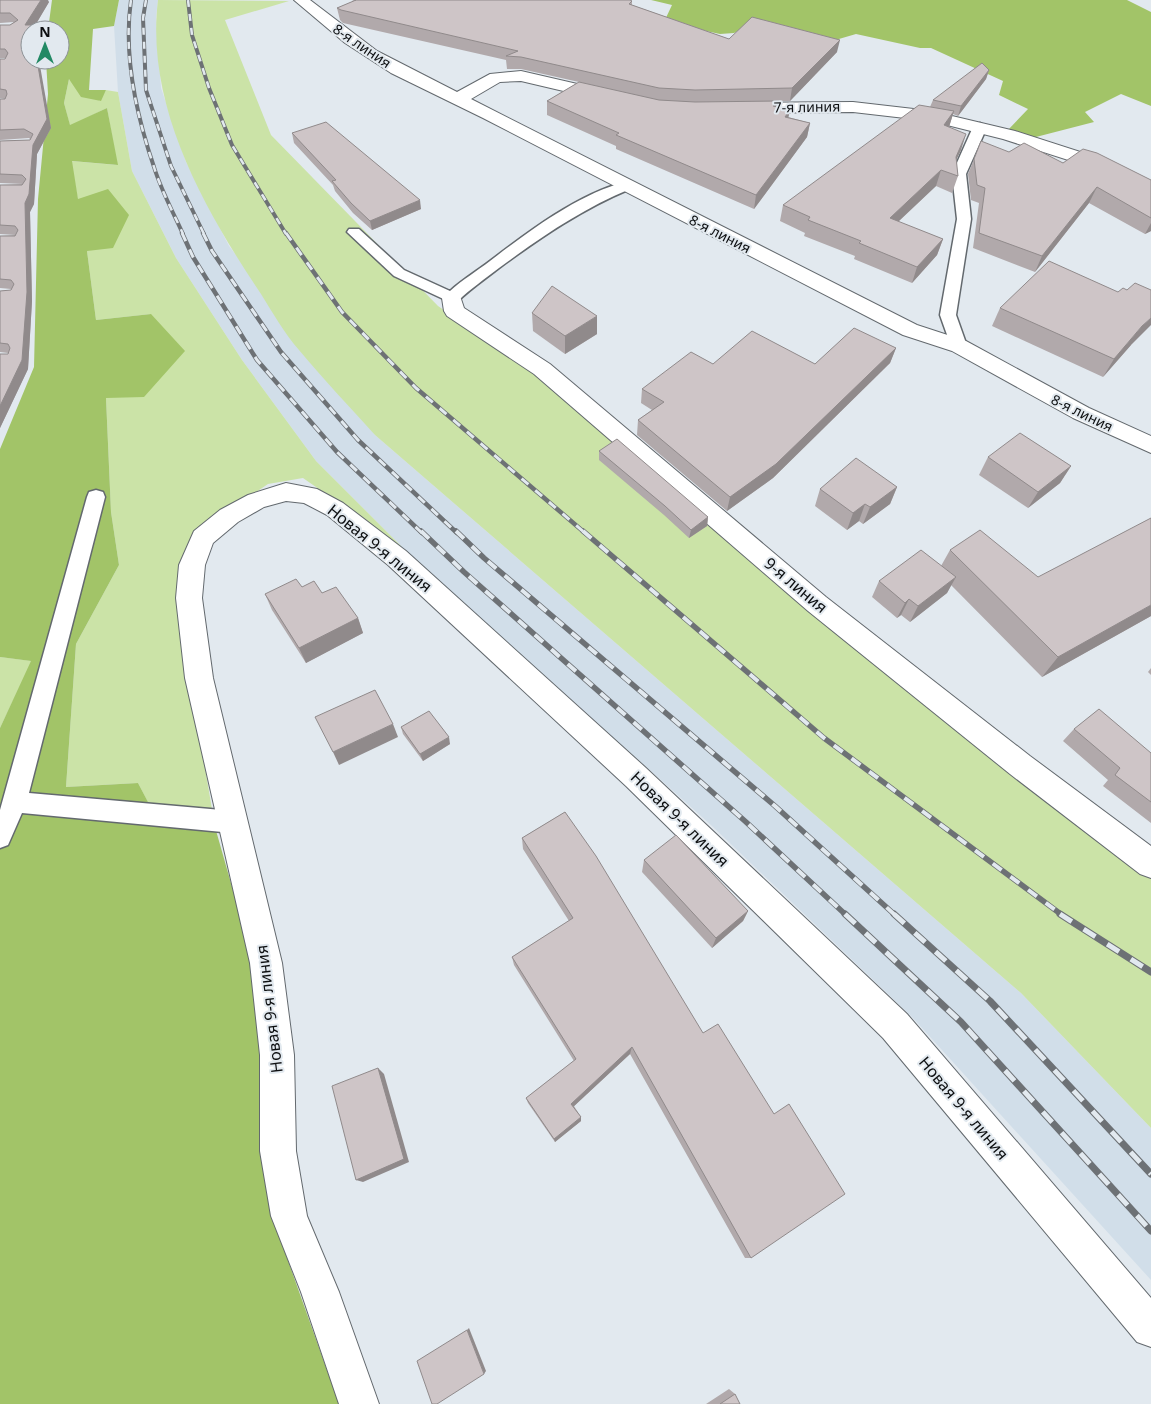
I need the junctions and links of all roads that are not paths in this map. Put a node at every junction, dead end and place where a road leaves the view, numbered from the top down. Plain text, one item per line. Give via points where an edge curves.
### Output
1 (301, 0) edge
2 (458, 99) junction
3 (622, 100) edge
4 (724, 108) edge
5 (980, 127) junction
6 (625, 186) junction
7 (1151, 192) edge
8 (354, 232) dead end
9 (452, 298) junction
10 (959, 346) junction
11 (1151, 445) edge
12 (96, 497) dead end
13 (15, 802) junction
14 (233, 822) junction
15 (0, 837) edge
16 (1151, 864) edge
17 (1151, 1328) edge
18 (359, 1404) edge

1 - 2 street, 8-я линия via 381,60
2 - 3 street via 496,78 521,76
2 - 6 street, 8-я линия
4 - 5 street, 7-я линия via 853,107 931,116
5 - 7 street, 7-я линия via 1096,163
5 - 10 lane via 959,174 964,219 948,315
6 - 9 lane via 596,197 545,228
6 - 10 street, 8-я линия via 910,330
8 - 9 lane via 399,273
9 - 16 street, 9-я линия via 454,311 542,369 816,604
10 - 11 street, 8-я линия via 1080,413
12 - 13 lane
13 - 14 lane
13 - 15 lane
14 - 17 street, Новая 9-я линия via 199,678 189,598 192,565 203,538 229,516 256,501 286,492 309,495 335,509 397,558 636,777 895,1026
14 - 18 street, Новая 9-я линия via 266,963 277,1055 278,1151 289,1216 320,1292

